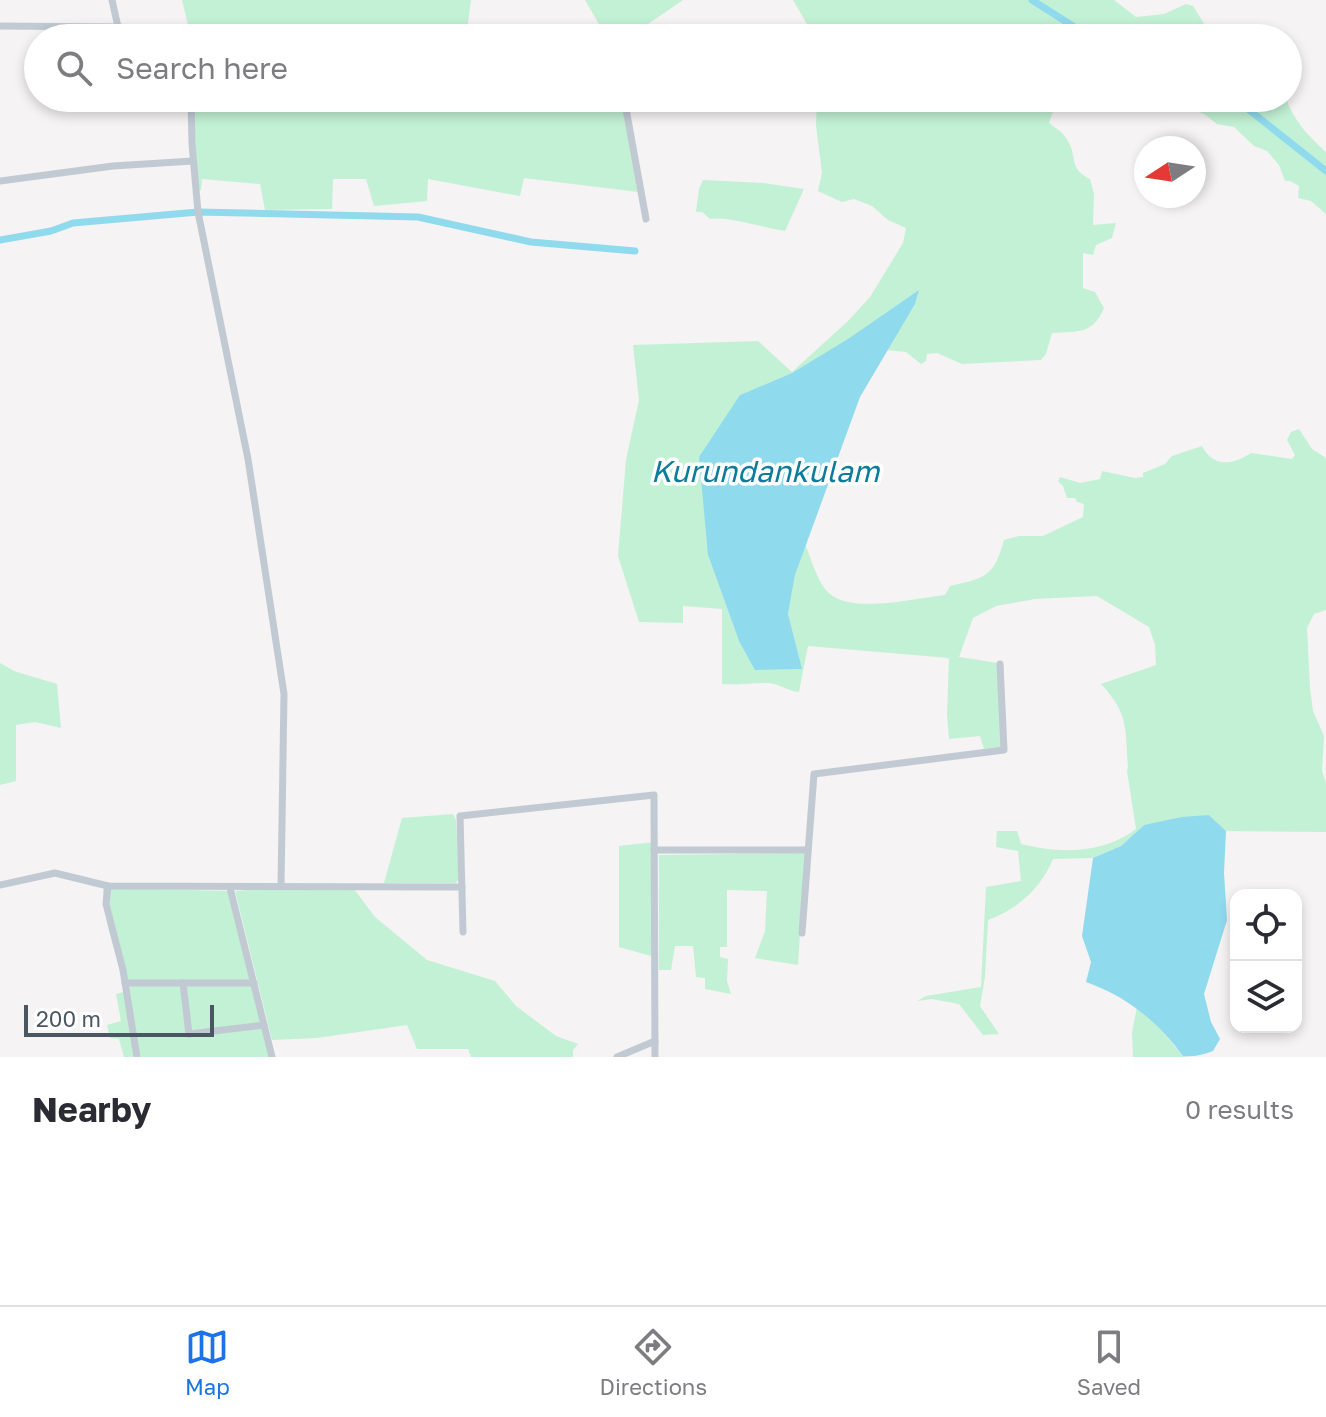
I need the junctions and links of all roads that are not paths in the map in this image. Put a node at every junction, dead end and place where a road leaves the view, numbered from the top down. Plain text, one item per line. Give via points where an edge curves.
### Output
1 (112, 0) edge
2 (117, 24) edge
3 (0, 26) edge
4 (24, 26) edge
5 (191, 112) edge
6 (627, 112) edge
7 (193, 161) junction
8 (0, 181) edge
9 (646, 219) dead end
10 (1000, 664) dead end
11 (654, 850) junction
12 (808, 850) junction
13 (0, 885) edge
14 (108, 886) junction
15 (281, 886) junction
16 (462, 887) junction
17 (230, 888) junction
18 (463, 932) dead end
19 (802, 933) dead end
20 (125, 983) junction
21 (183, 983) junction
22 (254, 983) junction
23 (264, 1025) junction
24 (655, 1041) junction
25 (137, 1057) edge
26 (272, 1057) edge
27 (617, 1057) edge
28 (655, 1057) edge

1 - 2 street
3 - 4 street
5 - 7 street
6 - 9 street
7 - 8 street
7 - 15 street via 198,212 248,459 284,694
10 - 12 street via 1004,750 814,774
11 - 12 street
11 - 16 street via 654,795 460,816
11 - 24 street
12 - 19 street
13 - 14 street via 55,873
14 - 17 street
14 - 20 street via 106,904
15 - 16 street
15 - 17 street
16 - 18 street
17 - 22 street
20 - 21 street
20 - 25 street
21 - 22 street
21 - 23 street via 189,1034
22 - 23 street
23 - 26 street
24 - 27 street
24 - 28 street

